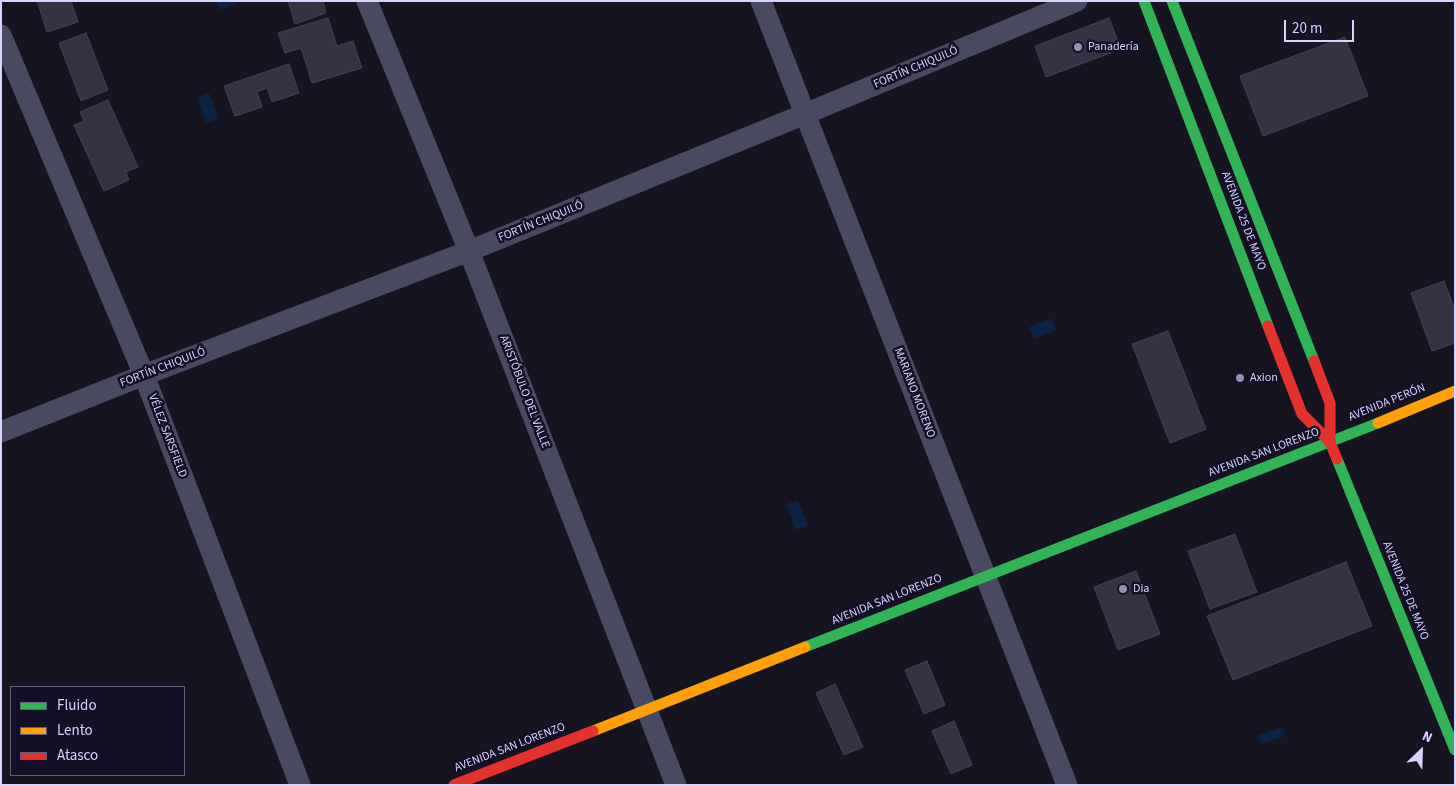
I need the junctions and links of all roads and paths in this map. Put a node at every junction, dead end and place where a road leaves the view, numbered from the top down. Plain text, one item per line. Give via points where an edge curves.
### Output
1 (367, 1) edge
2 (761, 1) edge
3 (1077, 1) edge
4 (1144, 1) edge
5 (1172, 1) edge
6 (1, 36) edge
7 (805, 114) junction
8 (469, 251) junction
9 (144, 375) junction
10 (1455, 391) edge
11 (1, 432) edge
12 (1330, 442) junction
13 (986, 576) junction
14 (646, 710) junction
15 (1455, 750) edge
16 (300, 785) edge
17 (454, 785) edge
18 (676, 785) edge
19 (1067, 785) edge

1 - 8 street, ARISTÓBULO DEL VALLE
2 - 7 street, MARIANO MORENO
3 - 7 street, FORTÍN CHIQUILÓ
4 - 12 main road, AVENIDA 25 DE MAYO via 1302,414
5 - 12 main road, AVENIDA 25 DE MAYO via 1330,404
6 - 9 street, VÉLEZ SARSFIELD
7 - 8 street, FORTÍN CHIQUILÓ
7 - 13 street, MARIANO MORENO
8 - 9 street, FORTÍN CHIQUILÓ
8 - 14 street, ARISTÓBULO DEL VALLE
9 - 11 street, FORTÍN CHIQUILÓ
9 - 16 street, VÉLEZ SARSFIELD
10 - 12 main road, AVENIDA PERÓN
12 - 13 main road, AVENIDA SAN LORENZO
12 - 15 main road, AVENIDA 25 DE MAYO
13 - 14 main road, AVENIDA SAN LORENZO
13 - 19 street, MARIANO MORENO
14 - 17 main road, AVENIDA SAN LORENZO
14 - 18 street, ARISTÓBULO DEL VALLE

